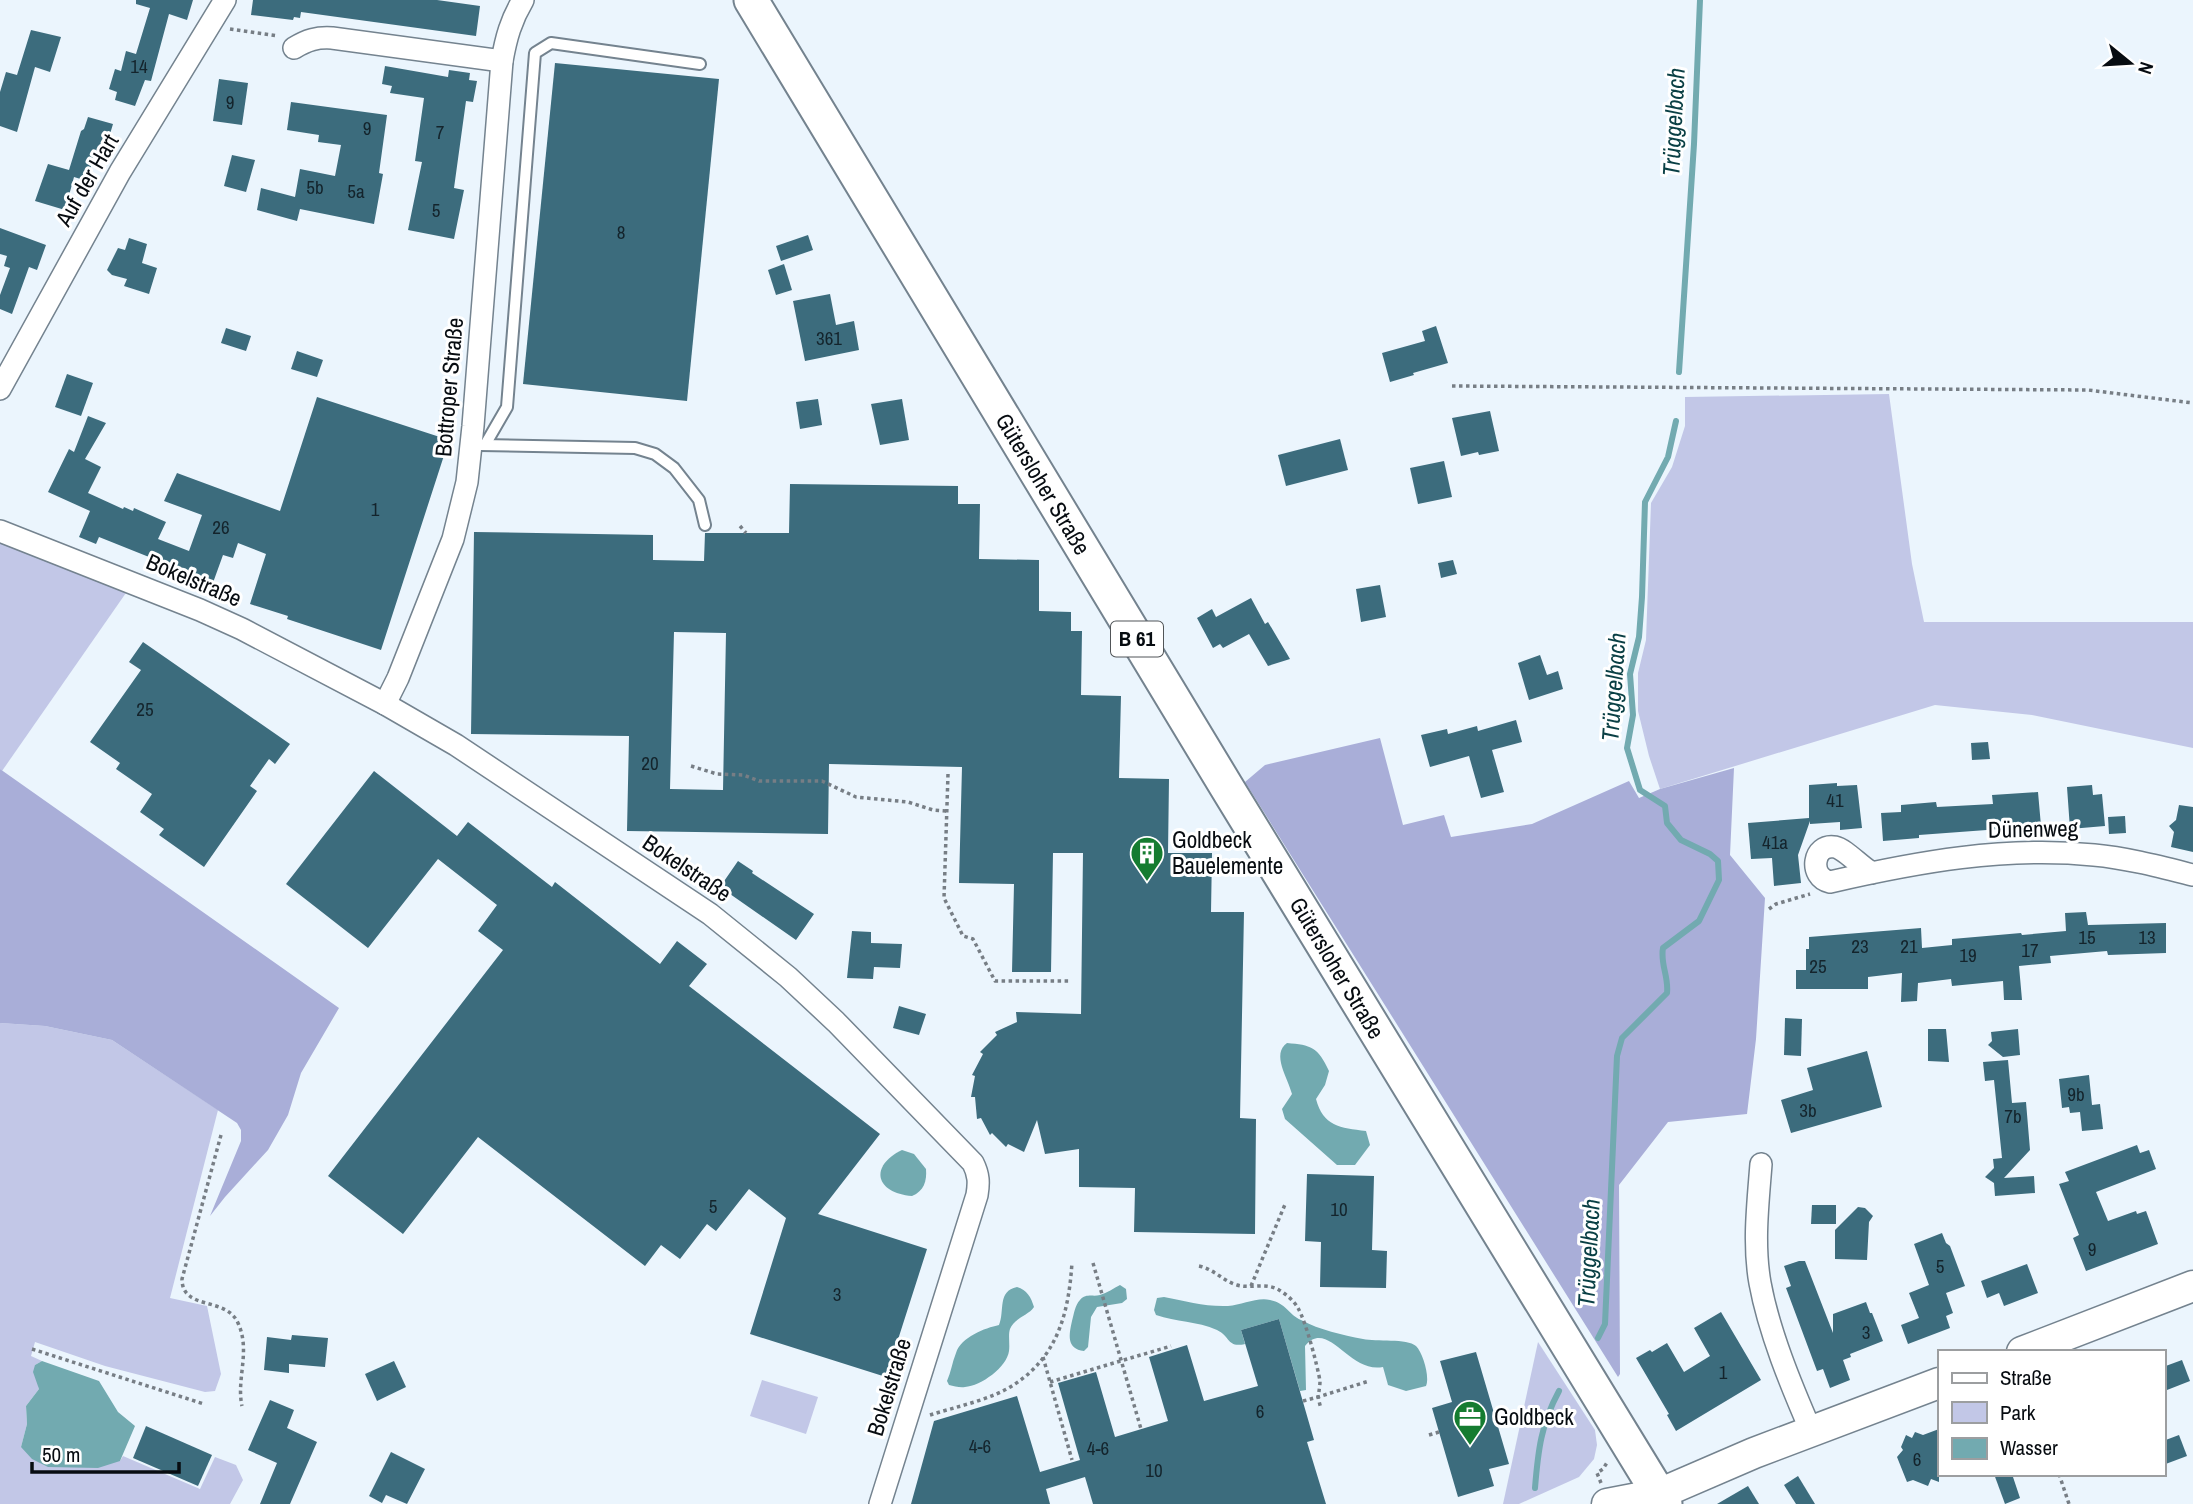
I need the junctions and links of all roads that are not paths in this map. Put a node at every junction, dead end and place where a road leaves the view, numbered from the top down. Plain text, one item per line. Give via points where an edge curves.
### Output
1 (225, 0) edge
2 (523, 0) edge
3 (751, 0) edge
4 (294, 48) road end
5 (502, 61) junction
6 (700, 64) dead end
7 (0, 389) edge
8 (478, 445) junction
9 (705, 525) dead end
10 (0, 531) edge
11 (385, 704) junction
12 (1872, 873) junction
13 (2193, 876) edge
14 (1760, 1164) dead end
15 (2193, 1286) edge
16 (2027, 1350) edge
17 (1938, 1383) edge
18 (1811, 1431) junction
19 (1662, 1499) edge
20 (880, 1504) edge
21 (1609, 1504) edge

1 - 7 street, Auf der Hart via 120,172
2 - 5 street, Bottroper Straße via 506,35
3 - 19 main road, Gütersloher Straße / B 61
4 - 5 street via 317,37
5 - 8 street, Bottroper Straße
6 - 8 lane via 551,43 535,53 507,407
8 - 9 lane via 635,448 655,454 674,468 699,500
8 - 11 street, Bottroper Straße via 453,539
10 - 11 street, Bokelstraße via 200,610
11 - 20 street, Bokelstraße via 456,746 736,934 836,1022 973,1163 979,1182 977,1195
12 - 12 street, Dünenweg via 1833,846 1818,854 1818,875 1830,883
12 - 13 street, Dünenweg via 2033,852 2098,855
14 - 18 street via 1760,1283
15 - 16 main road
17 - 18 main road
18 - 19 main road
19 - 21 main road

